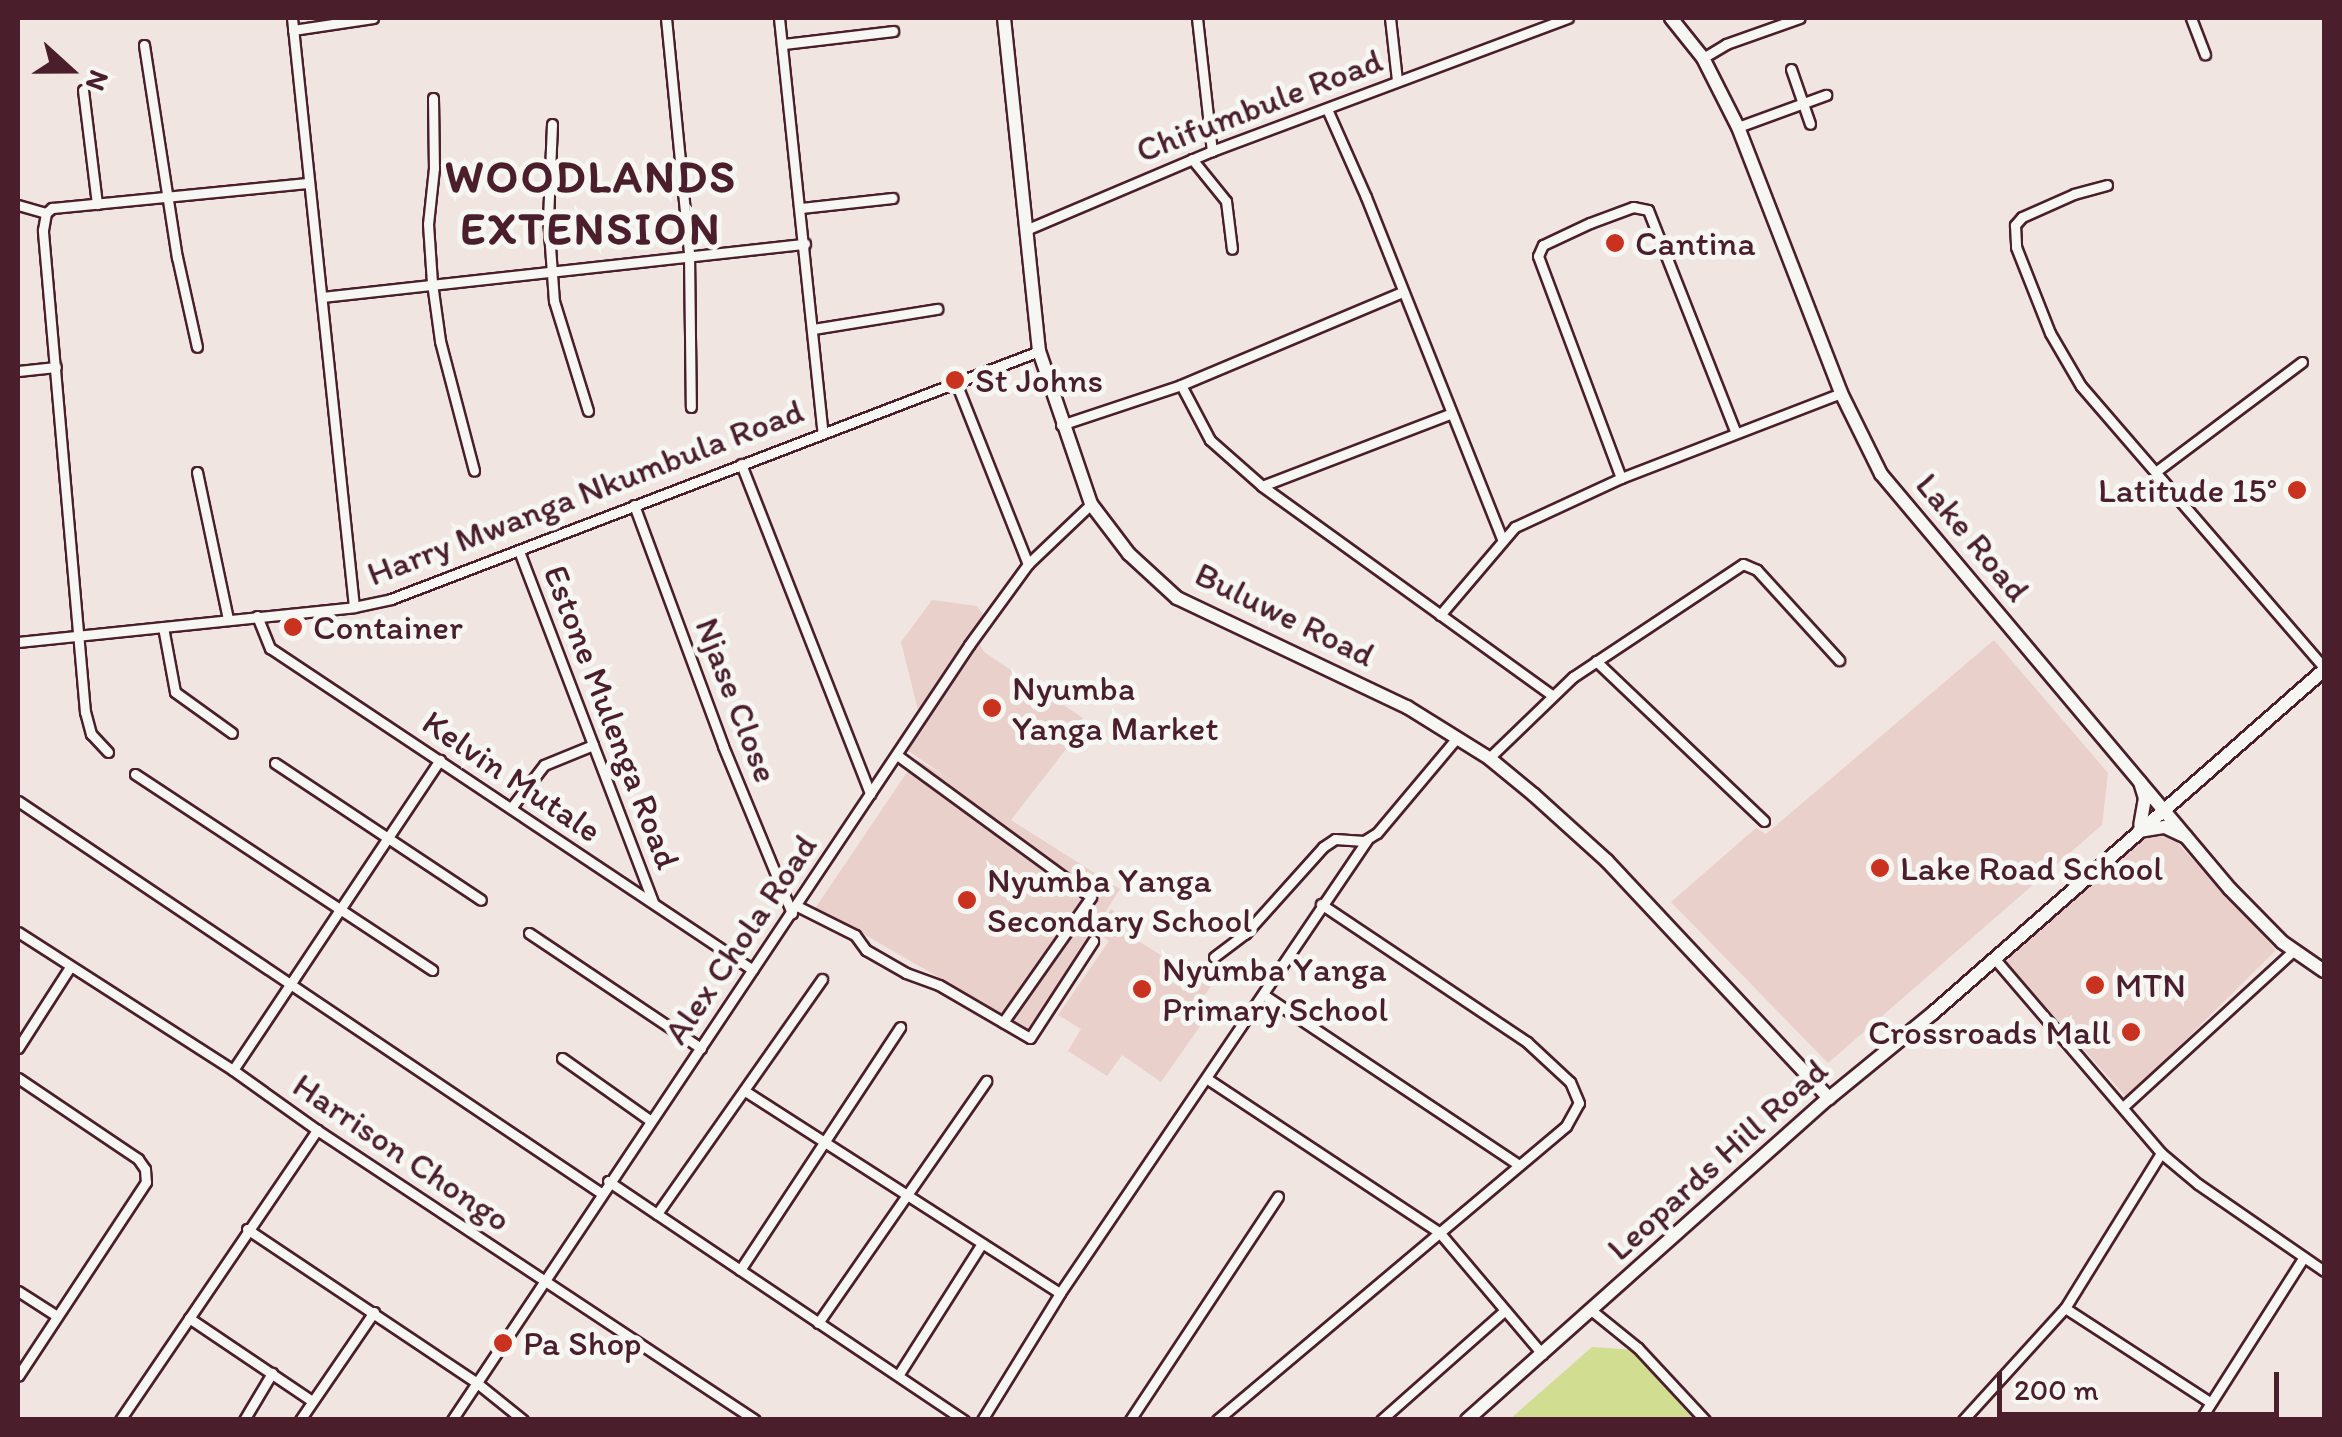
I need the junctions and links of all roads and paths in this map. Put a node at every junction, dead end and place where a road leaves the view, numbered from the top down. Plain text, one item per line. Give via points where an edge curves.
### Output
1 (292, 18) edge
2 (373, 18) edge
3 (666, 18) edge
4 (779, 18) edge
5 (1004, 18) edge
6 (1196, 18) edge
7 (1390, 18) edge
8 (1568, 18) edge
9 (1671, 18) edge
10 (1800, 18) edge
11 (2191, 18) edge
12 (294, 30) junction
13 (893, 32) dead end
14 (784, 44) junction
15 (144, 45) dead end
16 (2205, 54) dead end
17 (1704, 58) junction
18 (1790, 68) dead end
19 (1397, 80) junction
20 (83, 90) dead end
21 (1826, 95) dead end
22 (434, 98) dead end
23 (1803, 103) junction
24 (1327, 110) junction
25 (552, 124) dead end
26 (1810, 124) dead end
27 (1738, 127) junction
28 (1212, 151) junction
29 (1192, 160) junction
30 (308, 183) junction
31 (2107, 185) dead end
32 (892, 198) dead end
33 (167, 199) junction
34 (97, 204) junction
35 (18, 205) edge
36 (801, 208) junction
37 (46, 213) junction
38 (1028, 229) junction
39 (804, 244) junction
40 (1232, 249) dead end
41 (689, 254) junction
42 (552, 269) junction
43 (432, 283) junction
44 (1402, 292) junction
45 (322, 297) junction
46 (937, 309) dead end
47 (813, 329) junction
48 (196, 347) dead end
49 (1039, 350) junction
50 (2302, 362) dead end
51 (56, 367) junction
52 (18, 370) edge
53 (955, 380) junction
54 (1181, 385) junction
55 (1841, 393) junction
56 (690, 407) dead end
57 (588, 411) dead end
58 (1450, 414) junction
59 (1062, 425) junction
60 (822, 430) junction
61 (1734, 431) junction
62 (741, 464) junction
63 (2158, 470) junction
64 (474, 471) dead end
65 (198, 472) dead end
66 (1620, 478) junction
67 (1262, 486) junction
68 (1091, 504) junction
69 (634, 505) junction
70 (1502, 539) junction
71 (519, 551) junction
72 (1028, 564) junction
73 (354, 608) junction
74 (1440, 615) junction
75 (257, 616) junction
76 (228, 619) junction
77 (164, 627) junction
78 (82, 635) junction
79 (18, 642) edge
80 (1838, 660) dead end
81 (1596, 661) junction
82 (2324, 669) edge
83 (1552, 695) junction
84 (232, 733) dead end
85 (1455, 740) junction
86 (593, 744) junction
87 (108, 752) dead end
88 (897, 755) junction
89 (1489, 758) junction
90 (440, 760) junction
91 (275, 763) dead end
92 (135, 774) dead end
93 (2142, 781) junction
94 (2191, 783) junction
95 (870, 794) junction
96 (18, 801) edge
97 (2164, 807) junction
98 (512, 808) junction
99 (1764, 820) dead end
100 (2184, 828) junction
101 (2136, 832) junction
102 (388, 836) junction
103 (1367, 840) junction
104 (2192, 842) junction
105 (481, 900) dead end
106 (653, 902) junction
107 (1321, 904) junction
108 (795, 909) junction
109 (338, 910) junction
110 (18, 932) edge
111 (529, 933) dead end
112 (1094, 941) dead end
113 (2293, 950) junction
114 (1214, 957) dead end
115 (1994, 958) junction
116 (70, 967) junction
117 (432, 970) dead end
118 (753, 970) junction
119 (2324, 971) edge
120 (822, 979) dead end
121 (292, 984) junction
122 (1264, 995) junction
123 (1002, 1022) junction
124 (900, 1027) dead end
125 (18, 1048) edge
126 (700, 1048) junction
127 (562, 1058) dead end
128 (234, 1070) junction
129 (18, 1078) edge
130 (1209, 1080) junction
131 (986, 1081) dead end
132 (745, 1091) junction
133 (1829, 1098) junction
134 (2124, 1106) junction
135 (651, 1121) junction
136 (316, 1130) junction
137 (824, 1141) junction
138 (2161, 1152) junction
139 (1519, 1165) junction
140 (608, 1181) junction
141 (601, 1192) junction
142 (904, 1196) junction
143 (1278, 1196) dead end
144 (657, 1214) junction
145 (247, 1229) junction
146 (1439, 1232) junction
147 (981, 1245) junction
148 (2304, 1258) junction
149 (740, 1270) junction
150 (2324, 1271) edge
151 (544, 1279) junction
152 (18, 1291) edge
153 (1060, 1294) junction
154 (2066, 1308) junction
155 (1590, 1310) junction
156 (374, 1312) junction
157 (1503, 1312) junction
158 (57, 1316) junction
159 (189, 1318) junction
160 (818, 1323) junction
161 (1542, 1354) junction
162 (272, 1374) junction
163 (899, 1374) junction
164 (18, 1376) edge
165 (477, 1383) junction
166 (312, 1401) junction
167 (2210, 1402) junction
168 (120, 1420) edge
169 (244, 1420) edge
170 (300, 1420) edge
171 (452, 1420) edge
172 (524, 1420) edge
173 (755, 1420) edge
174 (964, 1420) edge
175 (982, 1420) edge
176 (1130, 1420) edge
177 (1217, 1420) edge
178 (1382, 1420) edge
179 (1467, 1420) edge
180 (1705, 1420) edge
181 (1963, 1420) edge
182 (2200, 1420) edge

1 - 12 street
2 - 12 street
3 - 41 street
4 - 14 street
5 - 38 main road, Buluwe Road
6 - 28 street
7 - 19 street
8 - 19 street, Chifumbule Road
9 - 17 main road, Lake Road
10 - 17 street
11 - 16 street
12 - 30 street
13 - 14 street
14 - 36 street
15 - 33 street
17 - 27 main road, Lake Road
18 - 23 street
19 - 24 street, Chifumbule Road
20 - 34 street
21 - 23 street
22 - 43 street
23 - 26 street
23 - 27 street
24 - 28 street, Chifumbule Road
24 - 44 street
25 - 42 street
27 - 55 main road, Lake Road
28 - 29 street, Chifumbule Road
29 - 38 street, Chifumbule Road
29 - 40 street via 1226,201
30 - 33 street
30 - 45 street
31 - 63 street via 2022,217 2014,234 2065,362
32 - 36 street
33 - 34 street
33 - 48 street
34 - 37 street
35 - 37 street
36 - 39 street
37 - 51 street
38 - 49 main road, Buluwe Road
39 - 41 street
39 - 47 street
41 - 42 street
41 - 56 street
42 - 43 street
42 - 57 street via 557,319
43 - 45 street
43 - 64 street
44 - 54 street
44 - 58 street
45 - 73 street
46 - 47 street
47 - 60 street
49 - 53 street, Harry Mwanga Nkumbula Road
49 - 59 main road, Buluwe Road
50 - 63 street
51 - 52 street
51 - 78 street
53 - 60 street, Harry Mwanga Nkumbula Road
53 - 72 street
54 - 59 street
54 - 67 street via 1210,440
55 - 61 street
55 - 93 main road, Lake Road via 1872,459 1898,495
58 - 67 street
58 - 70 street
59 - 68 main road, Buluwe Road
60 - 62 street, Harry Mwanga Nkumbula Road
61 - 66 street
61 - 66 street via 1648,210 1633,207 1590,223 1543,245 1538,256
62 - 69 street, Harry Mwanga Nkumbula Road
62 - 95 street
63 - 82 street
65 - 76 street
66 - 70 street
67 - 74 street
68 - 72 street, Alex Chola Road
68 - 85 main road, Buluwe Road via 1129,554 1177,598 1331,668
69 - 71 street, Harry Mwanga Nkumbula Road
69 - 108 street, Njase Close via 723,746
70 - 74 street
71 - 73 street, Harry Mwanga Nkumbula Road
71 - 86 street, Estone Mulenga Road
72 - 88 street, Alex Chola Road
73 - 75 street, Harry Mwanga Nkumbula Road
74 - 83 street
75 - 76 street, Harry Mwanga Nkumbula Road
75 - 90 street, Kelvin Mutale via 270,648
76 - 77 street, Harry Mwanga Nkumbula Road
77 - 78 street, Harry Mwanga Nkumbula Road
77 - 84 street via 175,692
78 - 79 street, Harry Mwanga Nkumbula Road
78 - 87 street via 86,721
80 - 81 street via 1757,570 1744,564
81 - 83 street
81 - 99 street
82 - 94 main road, Leopards Hill Road
83 - 89 street
85 - 89 main road, Buluwe Road
85 - 103 street
86 - 98 street via 544,765
86 - 106 street, Estone Mulenga Road
88 - 95 street, Alex Chola Road
88 - 123 street via 1091,897
89 - 133 main road, Buluwe Road via 1607,861
90 - 98 street, Kelvin Mutale
90 - 102 street
91 - 102 street
92 - 109 street
93 - 94 main road via 2170,790
93 - 97 main road, Lake Road
93 - 101 main road via 2145,810
94 - 97 main road, Leopards Hill Road
94 - 100 main road via 2181,799
95 - 108 street, Alex Chola Road
96 - 121 street
97 - 100 main road, Lake Road
97 - 101 main road, Leopards Hill Road
98 - 106 street, Kelvin Mutale
100 - 104 main road, Lake Road
101 - 104 main road via 2166,828
101 - 115 main road, Leopards Hill Road
102 - 105 street
102 - 109 street
103 - 107 street
103 - 114 street via 1340,838 1322,847 1245,934
104 - 113 main road, Lake Road
106 - 118 street, Kelvin Mutale
107 - 122 street
107 - 139 street via 1527,1042 1570,1082 1580,1103 1575,1115
108 - 118 street, Alex Chola Road
108 - 123 street via 855,935 866,950 906,974
109 - 117 street
109 - 121 street
110 - 116 street, Harrison Chongo
111 - 126 street
112 - 123 street via 1030,1038
113 - 119 main road, Lake Road
113 - 134 street
115 - 133 main road, Leopards Hill Road
115 - 134 street
116 - 125 street
116 - 128 street, Harrison Chongo
118 - 126 street, Alex Chola Road
120 - 132 street
121 - 128 street
121 - 141 street
122 - 130 street
122 - 139 street
124 - 137 street
126 - 135 street, Alex Chola Road
127 - 135 street
128 - 136 street, Harrison Chongo
129 - 158 street via 146,1169 146,1182
130 - 146 street
130 - 153 street
131 - 142 street
132 - 137 street
132 - 144 street
133 - 155 main road, Leopards Hill Road
134 - 138 street
135 - 140 street, Alex Chola Road
136 - 145 street
136 - 151 street, Harrison Chongo
137 - 142 street
137 - 149 street
138 - 148 street
138 - 154 street
139 - 146 street
140 - 141 street, Alex Chola Road
140 - 144 street
141 - 151 street, Alex Chola Road
142 - 147 street
142 - 160 street
143 - 176 street
144 - 149 street
145 - 156 street
145 - 159 street
146 - 157 street
146 - 177 street
147 - 153 street
147 - 163 street
148 - 150 street
148 - 167 street
149 - 160 street
151 - 165 street, Alex Chola Road
151 - 173 street, Harrison Chongo
152 - 158 street
153 - 175 street
154 - 167 street
154 - 181 street
155 - 161 main road, Leopards Hill Road
155 - 180 street via 1638,1348
156 - 165 street
156 - 166 street
157 - 161 street
157 - 178 street
158 - 164 street
159 - 162 street
159 - 168 street
160 - 163 street
161 - 179 main road, Leopards Hill Road
162 - 166 street
162 - 169 street
163 - 174 street
165 - 171 street, Alex Chola Road
165 - 172 street
166 - 170 street
167 - 182 street

